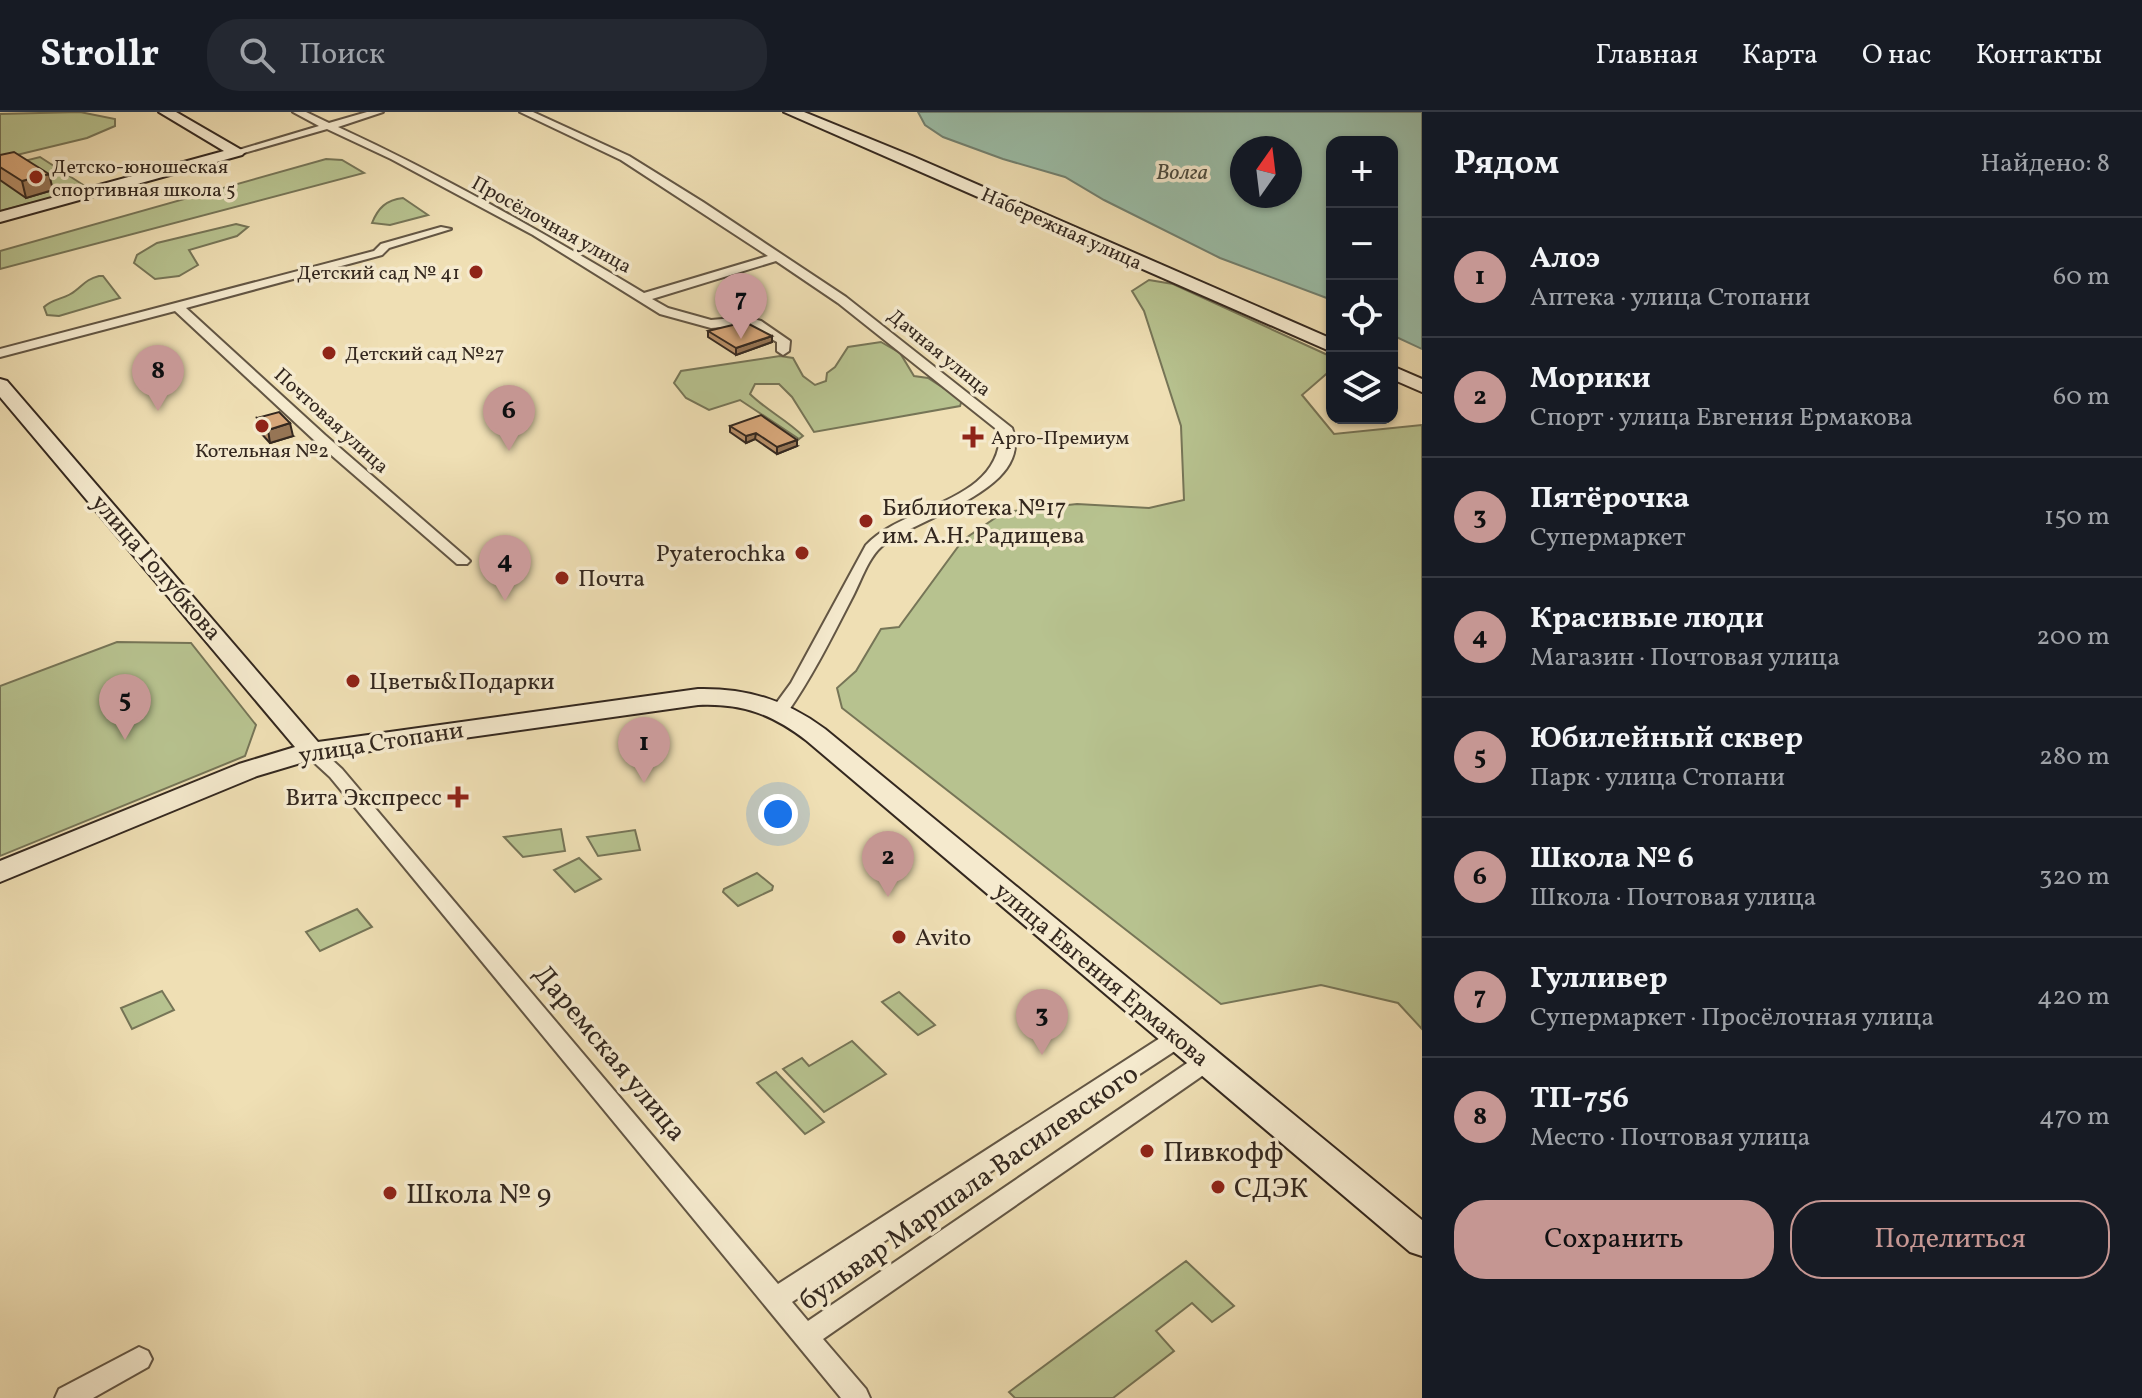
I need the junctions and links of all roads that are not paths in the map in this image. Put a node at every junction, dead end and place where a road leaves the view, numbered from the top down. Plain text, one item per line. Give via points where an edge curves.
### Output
1 (166, 112) edge
2 (298, 112) edge
3 (378, 112) edge
4 (525, 112) edge
5 (791, 112) edge
6 (330, 127) junction
7 (237, 152) junction
8 (0, 217) edge
9 (445, 229) dead end
10 (777, 257) junction
11 (645, 297) junction
12 (177, 306) junction
13 (1326, 343) edge
14 (783, 351) dead end
15 (0, 353) edge
16 (1398, 375) edge
17 (0, 385) edge
18 (1422, 386) edge
19 (462, 561) dead end
20 (781, 709) junction
21 (312, 751) junction
22 (0, 872) edge
23 (1179, 1037) junction
24 (1207, 1061) junction
25 (1422, 1241) edge
26 (774, 1300) junction
27 (805, 1337) junction
28 (139, 1359) dead end
29 (68, 1398) edge
30 (857, 1398) edge

1 - 7 street
2 - 6 street, Просёлочная улица
3 - 6 street
4 - 10 street, Дачная улица via 625,158
5 - 13 street, Набережная улица
6 - 7 street
6 - 11 street, Просёлочная улица via 537,233
7 - 8 street
9 - 12 street via 385,246 378,253
10 - 11 street
10 - 20 street, Дачная улица via 891,337 1007,431 1010,443 1003,463 947,509 877,542
11 - 14 street, Просёлочная улица via 664,311 692,320 757,324 784,341
12 - 15 street
12 - 19 street, Почтовая улица
16 - 18 street
17 - 21 street, улица Голубкова
20 - 21 street, улица Стопани via 743,698 698,697
20 - 23 street, улица Евгения Ермакова
21 - 22 street, улица Стопани via 248,770
21 - 26 street, Даремская улица via 336,773
23 - 24 street, улица Евгения Ермакова
23 - 26 street, бульвар Маршала Василевского
24 - 25 street, улица Евгения Ермакова
24 - 27 street, бульвар Маршала Василевского
26 - 27 street, Даремская улица
27 - 30 street, Даремская улица
28 - 29 street

